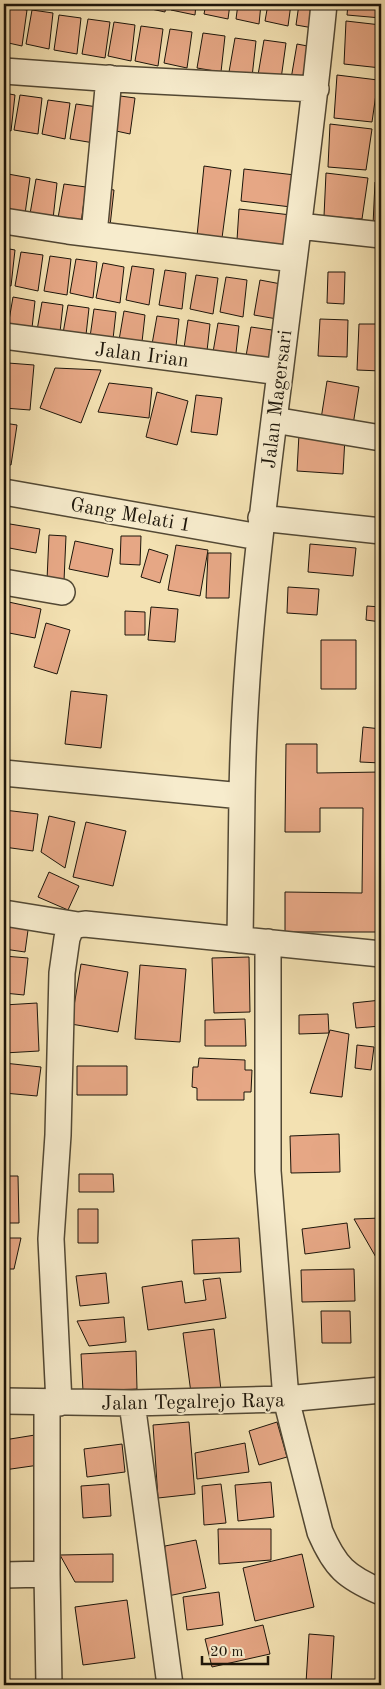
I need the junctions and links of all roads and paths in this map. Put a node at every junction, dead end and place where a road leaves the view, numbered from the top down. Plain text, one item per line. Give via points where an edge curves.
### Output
1 (324, 4) edge
2 (4, 71) edge
3 (109, 78) junction
4 (316, 89) junction
5 (4, 222) edge
6 (299, 226) junction
7 (94, 234) junction
8 (381, 235) edge
9 (294, 259) junction
10 (4, 336) edge
11 (280, 372) junction
12 (274, 420) junction
13 (381, 438) edge
14 (4, 492) edge
15 (260, 527) junction
16 (381, 532) edge
17 (4, 582) edge
18 (62, 592) dead end
19 (4, 773) edge
20 (242, 796) junction
21 (4, 913) edge
22 (78, 925) junction
23 (240, 940) junction
24 (268, 942) junction
25 (381, 954) edge
26 (381, 1390) edge
27 (286, 1399) junction
28 (4, 1401) edge
29 (53, 1403) junction
30 (132, 1403) junction
31 (4, 1574) edge
32 (47, 1574) junction
33 (381, 1592) edge
34 (49, 1685) edge
35 (170, 1685) edge

1 - 4 street, Jalan Magersari
2 - 3 street
3 - 4 street
3 - 7 street
4 - 6 street, Jalan Magersari
5 - 7 street
6 - 8 street
6 - 9 street, Jalan Magersari
7 - 9 street
9 - 11 street, Jalan Magersari
10 - 11 street, Jalan Irian
11 - 12 street, Jalan Magersari
12 - 13 street
12 - 15 street, Jalan Magersari
14 - 15 street, Gang Melati 1
15 - 16 street, Gang Melati 1
15 - 20 street, Jalan Magersari via 243,734
17 - 18 street
19 - 20 street
20 - 23 street, Jalan Magersari
21 - 22 street
22 - 23 street
22 - 29 street via 71,928 66,938 62,973 58,1135 51,1239
23 - 24 street
24 - 25 street
24 - 27 street via 268,1171
26 - 27 street, Jalan Tegalrejo Raya
27 - 30 street, Jalan Tegalrejo Raya
27 - 33 street via 320,1532 328,1551 340,1568 357,1582
28 - 29 street, Jalan Tegalrejo Raya
29 - 30 street, Jalan Tegalrejo Raya
29 - 32 street
30 - 35 street
31 - 32 street
32 - 34 street

